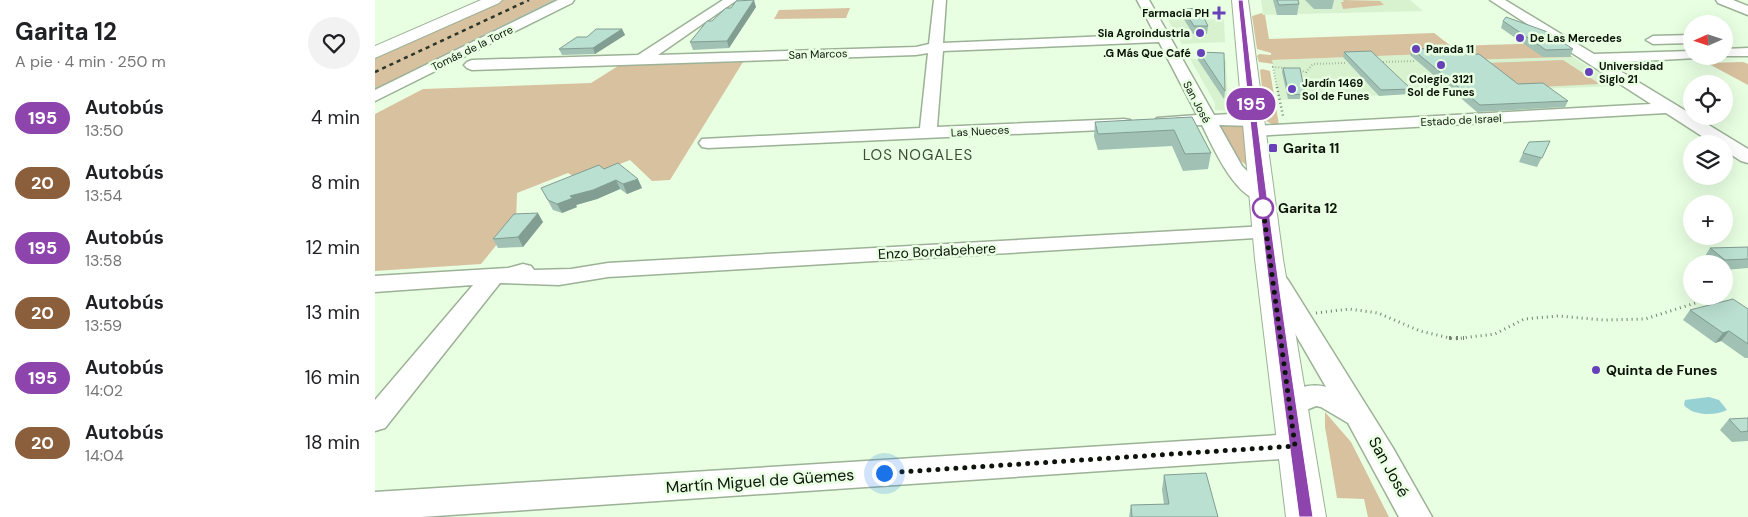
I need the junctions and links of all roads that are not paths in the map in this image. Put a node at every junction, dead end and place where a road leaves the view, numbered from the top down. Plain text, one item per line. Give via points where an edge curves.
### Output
1 (494, 0) edge
2 (568, 0) edge
3 (731, 0) edge
4 (940, 0) edge
5 (1143, 0) edge
6 (1241, 0) edge
7 (1496, 0) edge
8 (1722, 0) edge
9 (1748, 11) edge
10 (1163, 38) junction
11 (1683, 39) edge
12 (936, 48) junction
13 (1748, 52) edge
14 (375, 53) edge
15 (1733, 53) edge
16 (1683, 54) edge
17 (1683, 55) edge
18 (641, 59) junction
19 (1591, 59) junction
20 (472, 64) dead end
21 (375, 96) edge
22 (1669, 108) junction
23 (1207, 120) junction
24 (1253, 126) junction
25 (928, 133) junction
26 (708, 144) dead end
27 (1748, 157) edge
28 (1262, 196) junction
29 (1266, 232) junction
30 (1271, 273) junction
31 (501, 275) junction
32 (375, 284) edge
33 (1289, 406) junction
34 (1361, 418) junction
35 (375, 420) edge
36 (1295, 446) junction
37 (375, 506) edge
38 (1306, 517) edge
39 (1416, 517) edge

1 - 14 main road
2 - 21 street, Tomás de la Torre
3 - 18 street
4 - 12 street
5 - 10 street, San José
6 - 24 main road
7 - 19 street
8 - 9 street
10 - 12 street, San Marcos
10 - 23 street, San José
11 - 16 street via 1650,38
12 - 18 street, San Marcos
12 - 25 street
13 - 15 street
17 - 19 street
18 - 20 street, San Marcos
19 - 22 street
22 - 24 street, Estado de Israel via 1286,129
22 - 27 street
23 - 24 street, Las Nueces
23 - 25 street, Las Nueces
23 - 28 street, San José via 1234,168
24 - 28 main road
25 - 26 street, Las Nueces
28 - 29 main road
29 - 30 main road
29 - 31 street, Enzo Bordabehere via 608,270 586,275 528,278
30 - 33 main road
30 - 34 street, San José
31 - 32 street, Enzo Bordabehere
31 - 35 street
33 - 34 street, San José via 1304,396 1326,396
33 - 36 main road
34 - 39 street, San José
36 - 37 street, Martín Miguel de Güemes
36 - 38 main road

